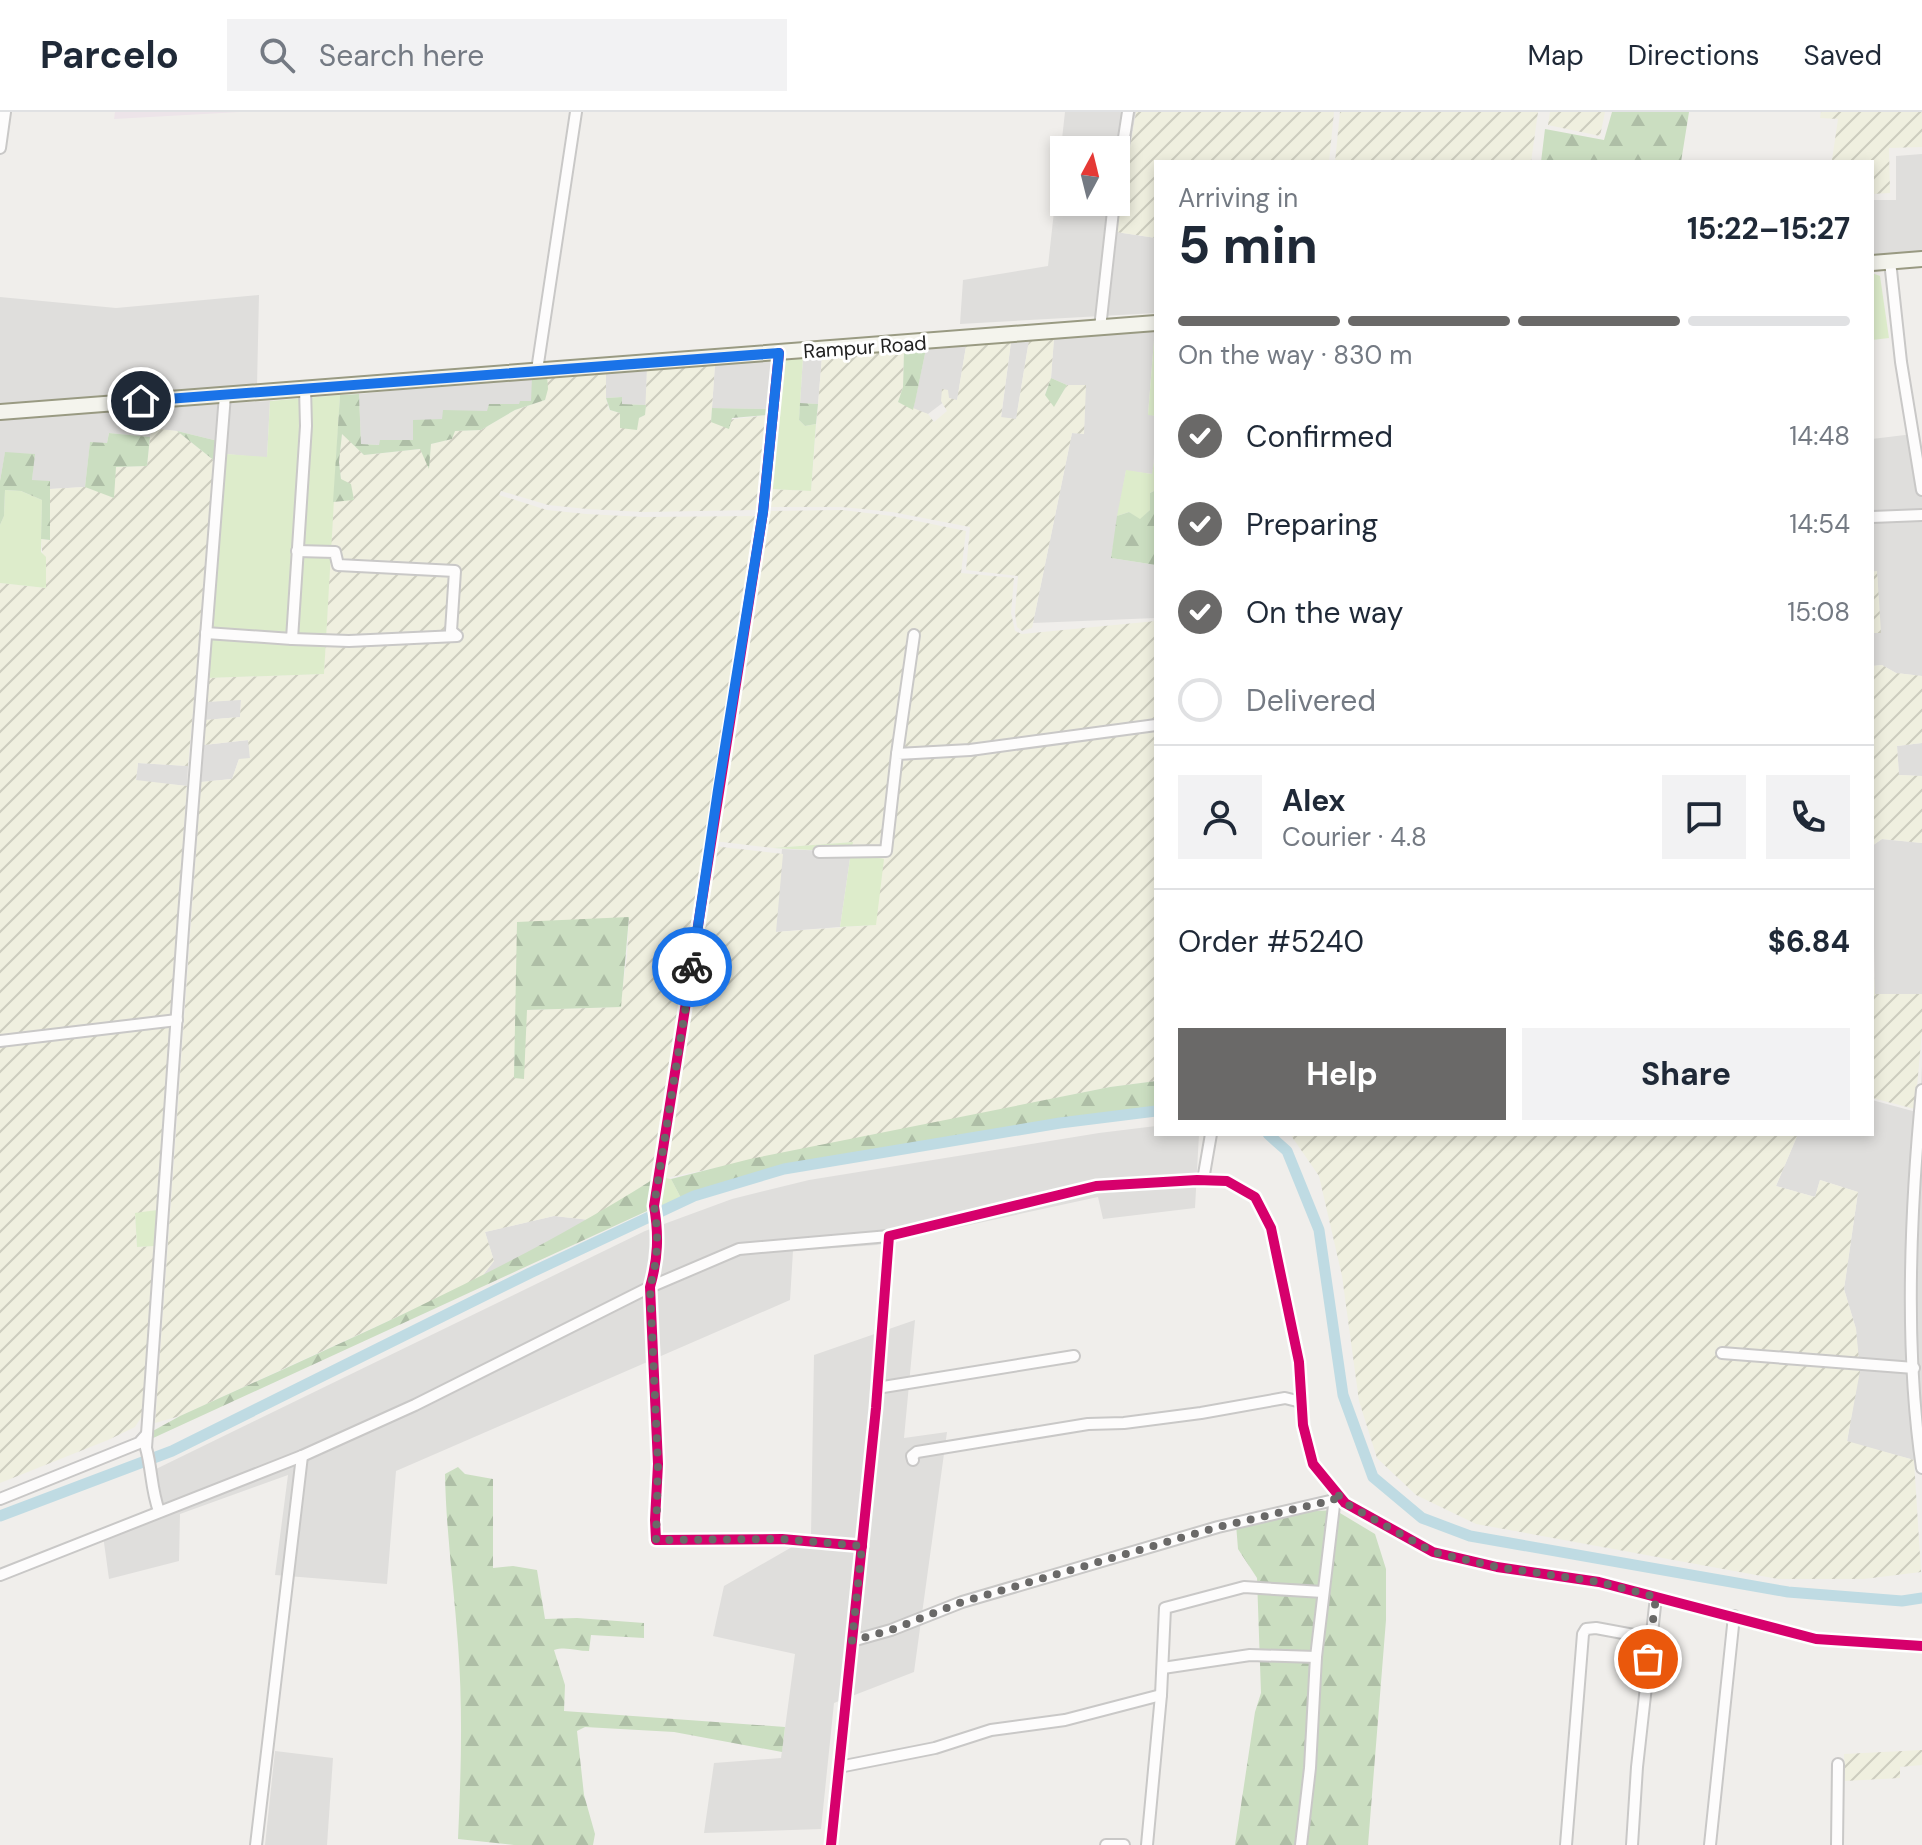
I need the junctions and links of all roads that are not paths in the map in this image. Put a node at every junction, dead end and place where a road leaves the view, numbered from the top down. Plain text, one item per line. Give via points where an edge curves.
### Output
1 (5, 112) edge
2 (576, 112) edge
3 (1128, 112) edge
4 (1124, 136) edge
5 (0, 148) edge
6 (1112, 216) edge
7 (1922, 259) edge
8 (1890, 261) junction
9 (1874, 263) edge
10 (1154, 323) edge
11 (1100, 328) junction
12 (779, 353) junction
13 (537, 370) junction
14 (305, 388) junction
15 (225, 395) junction
16 (0, 412) edge
17 (1922, 490) edge
18 (1922, 515) edge
19 (1874, 517) edge
20 (297, 551) junction
21 (206, 633) junction
22 (914, 635) dead end
23 (292, 639) junction
24 (1154, 725) edge
25 (897, 754) junction
26 (819, 852) dead end
27 (177, 1020) junction
28 (0, 1041) edge
29 (1922, 1090) edge
30 (1921, 1113) edge
31 (1211, 1136) edge
32 (1203, 1180) junction
33 (889, 1236) junction
34 (1917, 1248) edge
35 (650, 1287) junction
36 (1722, 1353) dead end
37 (1918, 1354) edge
38 (1074, 1356) dead end
39 (1914, 1368) junction
40 (877, 1388) junction
41 (1301, 1402) junction
42 (148, 1433) junction
43 (302, 1456) junction
44 (913, 1460) dead end
45 (1922, 1468) edge
46 (1335, 1495) junction
47 (0, 1499) edge
48 (159, 1511) junction
49 (862, 1546) junction
50 (0, 1575) edge
51 (1323, 1592) junction
52 (1656, 1597) junction
53 (1734, 1616) junction
54 (1650, 1638) junction
55 (852, 1641) junction
56 (1922, 1646) edge
57 (1316, 1657) junction
58 (1163, 1668) junction
59 (1161, 1695) junction
60 (1838, 1764) dead end
61 (839, 1767) junction
62 (256, 1845) edge
63 (831, 1845) edge
64 (1106, 1845) edge
65 (1124, 1845) edge
66 (1147, 1845) edge
67 (1301, 1845) edge
68 (1566, 1845) edge
69 (1632, 1845) edge
70 (1710, 1845) edge
71 (1837, 1845) edge

1 - 5 street
2 - 13 street
3 - 4 street
6 - 11 street
7 - 8 main road
8 - 9 main road
8 - 17 street
10 - 11 main road, Rampur Road
11 - 12 main road, Rampur Road
12 - 13 main road, Rampur Road
12 - 35 street via 763,512 654,1206 657,1262
13 - 14 main road, Rampur Road
14 - 15 main road, Rampur Road
14 - 20 street
15 - 16 main road, Rampur Road
15 - 21 street
18 - 19 street
20 - 23 street
20 - 23 street via 335,552 338,565 455,571 451,631 457,636
21 - 23 street
21 - 27 street
22 - 25 street
24 - 25 street via 970,750
25 - 26 street via 886,851
27 - 28 street
27 - 42 street
29 - 30 street
30 - 34 street
31 - 32 street
32 - 33 street via 1096,1186
32 - 41 street via 1243,1188 1255,1197 1271,1228 1299,1362
33 - 35 street via 739,1249
33 - 40 street
34 - 37 street
35 - 43 street
35 - 49 street via 656,1540 782,1539
36 - 39 street
37 - 39 street
38 - 40 street
39 - 45 street
40 - 49 street
41 - 44 street via 1285,1398 1022,1433 917,1452
41 - 46 street via 1313,1464
42 - 47 street via 139,1443
42 - 48 street via 146,1448
43 - 48 street
43 - 62 street
46 - 51 street
46 - 52 street via 1433,1552
46 - 55 street via 962,1602
48 - 50 street
49 - 55 street
51 - 57 street
51 - 58 street via 1244,1587 1165,1608
52 - 53 street
52 - 54 street
53 - 56 street via 1816,1639
53 - 70 street
54 - 68 street via 1596,1628 1583,1634
54 - 69 street
55 - 61 street
57 - 58 street via 1250,1655
57 - 67 street
58 - 59 street
59 - 61 street
59 - 66 street
60 - 71 street
61 - 63 street
64 - 65 street

